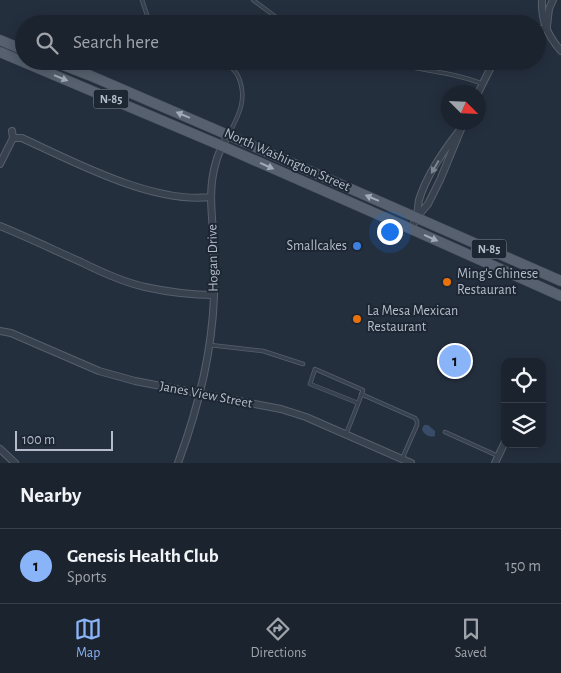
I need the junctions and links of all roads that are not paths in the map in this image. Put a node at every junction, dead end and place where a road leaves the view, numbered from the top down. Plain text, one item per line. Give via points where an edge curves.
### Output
1 (142, 0) edge
2 (252, 0) edge
3 (542, 0) edge
4 (553, 0) edge
5 (147, 15) edge
6 (273, 15) edge
7 (543, 15) edge
8 (547, 28) joint
9 (0, 40) edge
10 (15, 46) edge
11 (0, 52) edge
12 (561, 52) edge
13 (15, 58) edge
14 (43, 70) edge
15 (76, 70) edge
16 (233, 70) edge
17 (421, 70) edge
18 (489, 70) edge
19 (482, 84) joint
20 (12, 130) dead end
21 (459, 130) edge
22 (461, 130) edge
23 (228, 135) junction
24 (13, 138) junction
25 (222, 146) junction
26 (0, 164) edge
27 (210, 197) junction
28 (417, 217) junction
29 (0, 226) edge
30 (411, 229) junction
31 (561, 281) edge
32 (214, 295) junction
33 (561, 296) edge
34 (0, 331) edge
35 (209, 345) junction
36 (303, 364) dead end
37 (200, 394) junction
38 (361, 394) junction
39 (358, 403) junction
40 (445, 432) dead end
41 (346, 435) junction
42 (502, 448) edge
43 (0, 449) edge
44 (402, 459) junction
45 (497, 460) edge
46 (15, 463) edge
47 (178, 463) edge
48 (411, 463) edge

1 - 5 lane
2 - 6 lane
3 - 7 street
4 - 8 street
8 - 12 street
9 - 10 main road
11 -> 13 main road, North Washington Street / N-85
14 -> 25 main road, North Washington Street / N-85
23 -> 15 main road, North Washington Street / N-85
16 - 23 lane, Hogan Drive via 238,75 243,98
17 - 19 lane
18 - 19 street
20 - 24 street
21 -> 28 street via 431,173 419,200
22 - 28 street via 428,204
23 - 25 street, Hogan Drive
28 -> 23 main road, North Washington Street / N-85
24 - 26 street
24 - 27 street via 22,138 86,168 144,189 165,195
25 - 27 street, Hogan Drive via 214,169
25 -> 30 main road, North Washington Street / N-85
27 - 32 street, Hogan Drive
28 - 30 street
28 - 31 main road, North Washington Street / N-85
29 - 32 street via 119,279 144,287
30 -> 33 main road, North Washington Street / N-85
32 - 35 street, Hogan Drive
34 - 37 street, Janes View Street via 99,371
35 - 36 lane via 263,351
35 - 37 street, Hogan Drive
37 - 41 street, Janes View Street via 306,416
37 - 47 street, Hogan Drive
38 - 39 lane
38 - 39 lane via 363,390 316,369 310,384
38 - 44 lane via 417,421
39 - 41 lane
40 - 45 lane
41 - 44 street, Janes View Street
42 - 45 street
43 - 46 street
44 - 48 street, Janes View Street

